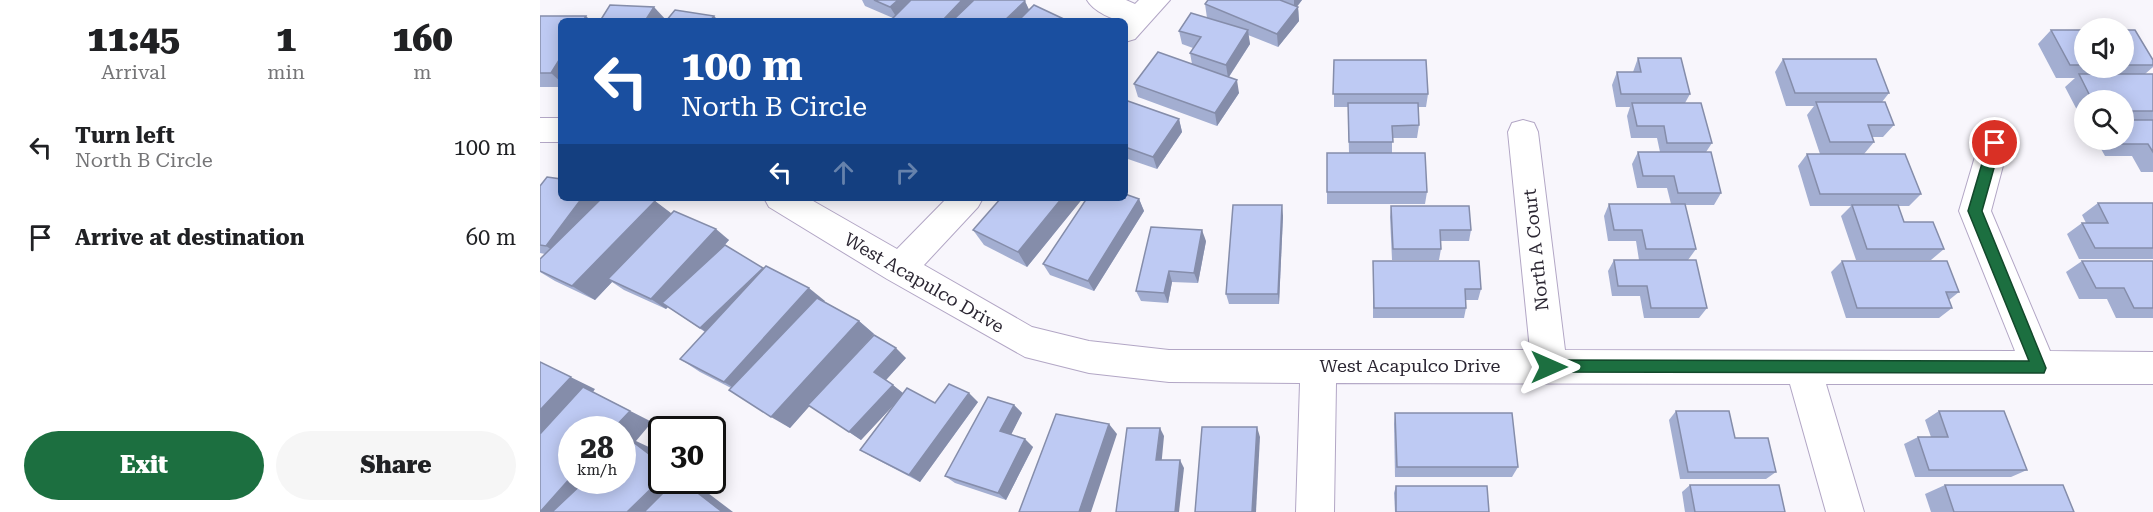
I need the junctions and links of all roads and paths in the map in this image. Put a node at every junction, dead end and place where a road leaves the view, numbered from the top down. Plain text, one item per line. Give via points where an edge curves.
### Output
1 (1101, 0) edge
2 (1140, 17) edge
3 (540, 130) edge
4 (558, 130) edge
5 (1523, 132) dead end
6 (1995, 143) dead end
7 (785, 201) edge
8 (964, 201) edge
9 (899, 269) junction
10 (1318, 365) junction
11 (1803, 366) junction
12 (1549, 367) junction
13 (2039, 368) junction
14 (2153, 368) edge
15 (1315, 512) edge
16 (1845, 512) edge

1 - 2 street
3 - 4 street
5 - 12 street, North A Court
6 - 13 street via 1975,211
7 - 9 street, West Acapulco Drive
8 - 9 street
9 - 10 street, West Acapulco Drive via 1025,341 1089,357 1169,366
10 - 12 street, West Acapulco Drive
10 - 15 street
11 - 12 street, West Acapulco Drive
11 - 13 street, West Acapulco Drive
11 - 16 street
13 - 14 street, West Acapulco Drive

